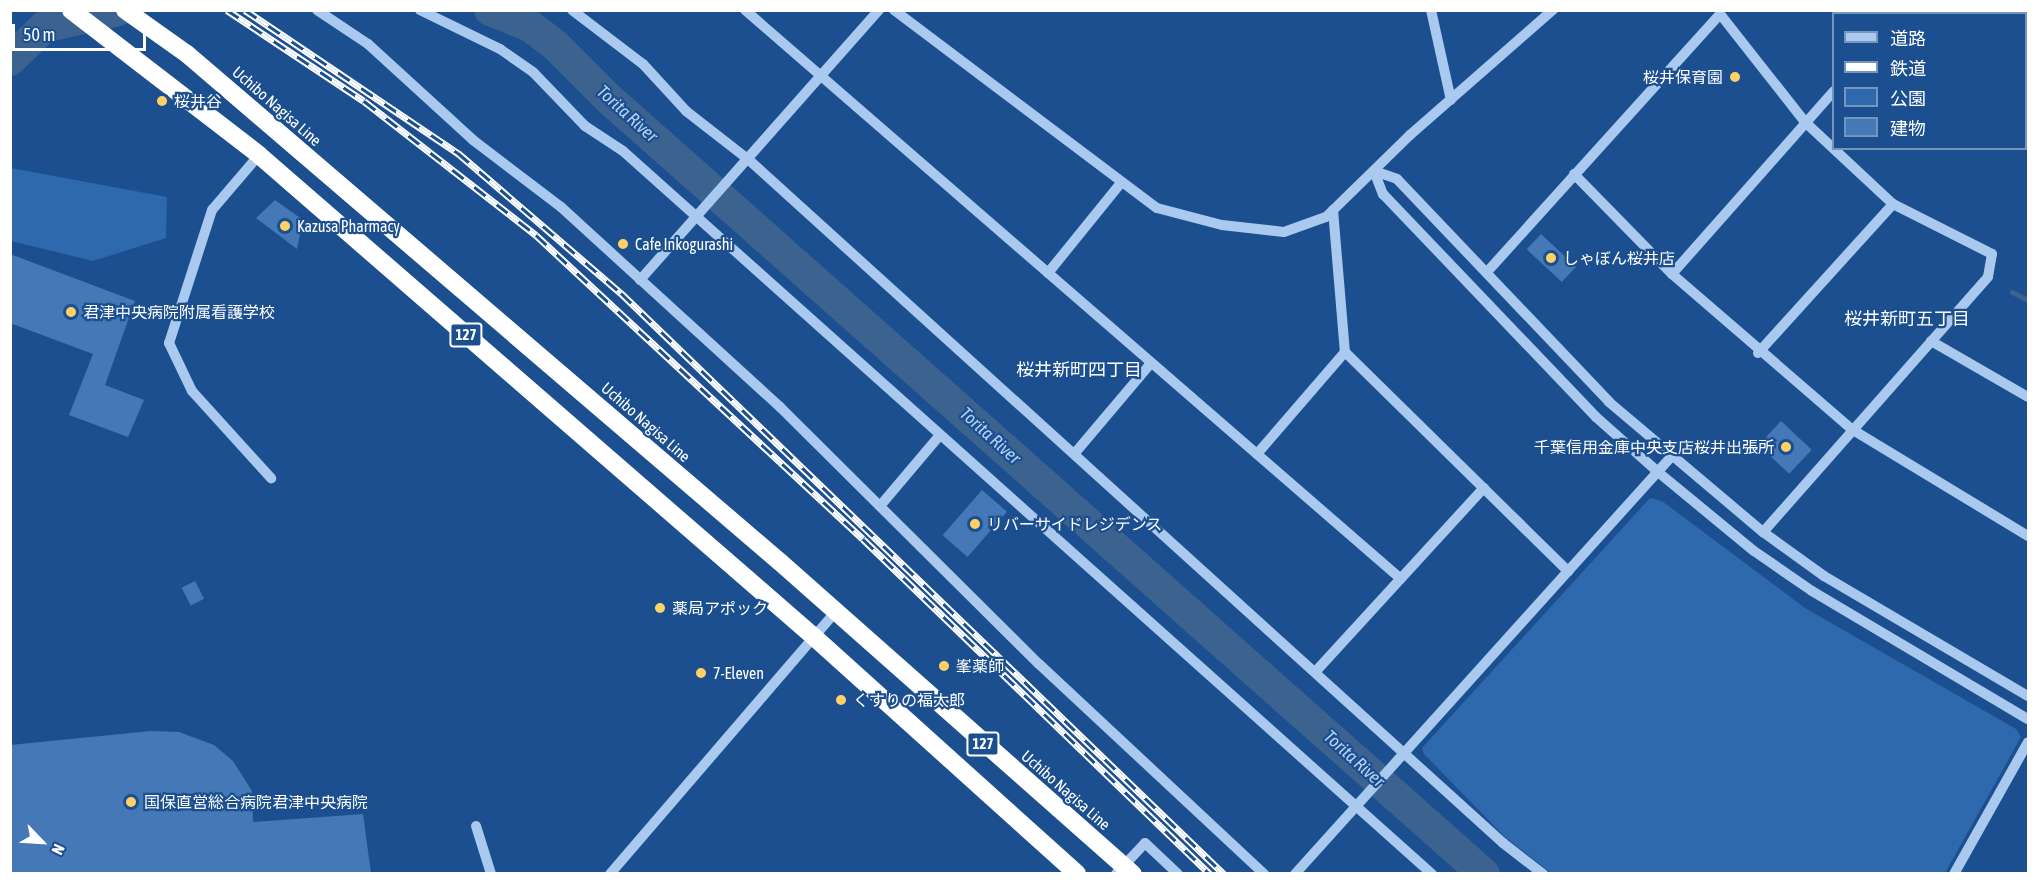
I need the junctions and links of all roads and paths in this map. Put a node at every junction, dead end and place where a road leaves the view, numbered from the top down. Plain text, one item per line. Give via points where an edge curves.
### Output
1 (71, 10) edge
2 (125, 10) edge
3 (316, 10) edge
4 (420, 10) edge
5 (572, 10) edge
6 (745, 10) edge
7 (879, 10) edge
8 (894, 10) edge
9 (1431, 10) edge
10 (1553, 10) edge
11 (822, 76) junction
12 (1832, 92) edge
13 (1451, 100) junction
14 (1805, 122) junction
15 (1832, 147) edge
16 (1835, 150) edge
17 (259, 155) junction
18 (746, 164) junction
19 (1374, 171) junction
20 (1575, 174) junction
21 (1120, 184) junction
22 (1893, 204) junction
23 (1333, 210) junction
24 (700, 216) junction
25 (1487, 272) junction
26 (1048, 273) junction
27 (1672, 274) junction
28 (640, 280) junction
29 (1931, 341) junction
30 (1345, 352) junction
31 (1758, 353) junction
32 (1151, 363) junction
33 (2028, 397) edge
34 (1853, 430) junction
35 (940, 435) junction
36 (1075, 453) junction
37 (1257, 454) junction
38 (1671, 457) junction
39 (1658, 471) junction
40 (271, 478) dead end
41 (1484, 488) junction
42 (880, 506) junction
43 (1763, 532) junction
44 (2028, 536) edge
45 (1568, 571) junction
46 (1401, 579) junction
47 (836, 610) junction
48 (813, 636) junction
49 (1317, 670) junction
50 (2028, 696) edge
51 (2028, 719) edge
52 (2028, 742) edge
53 (1407, 751) junction
54 (1357, 808) junction
55 (476, 826) dead end
56 (1124, 871) edge
57 (491, 873) edge
58 (610, 873) edge
59 (1077, 873) edge
60 (1178, 873) edge
61 (1264, 873) edge
62 (1295, 873) edge
63 (1432, 873) edge
64 (1543, 873) edge
65 (1954, 873) edge

1 - 17 highway, 127
2 - 47 highway, Uchibo Nagisa Line / 127
3 - 28 street via 368,44
4 - 24 street via 500,49 533,72 585,126 623,151
5 - 18 street via 643,64 686,111
6 - 11 street
7 - 11 street
8 - 21 street
9 - 13 street
10 - 13 street
11 - 18 street
11 - 26 street
12 - 14 street
13 - 19 street
14 - 15 street
14 - 20 street via 1720,14
14 - 27 street
16 - 22 street
17 - 40 street via 212,210 169,343 192,391
17 - 48 highway, 127
18 - 24 street
18 - 36 street
19 - 23 street
19 - 25 street via 1397,179
19 - 39 street via 1383,194 1596,417
20 - 25 street
20 - 27 street
21 - 23 street via 1178,216 1260,231 1284,232
21 - 26 street
22 - 29 street via 1992,254 1988,277
22 - 31 street
23 - 30 street
24 - 28 street
24 - 35 street
25 - 38 street via 1609,402
26 - 32 street
27 - 31 street
28 - 42 street
29 - 33 street
29 - 34 street
30 - 37 street
30 - 41 street
31 - 34 street
32 - 36 street
32 - 37 street
34 - 43 street
34 - 44 street
35 - 42 street
35 - 54 street
36 - 49 street
37 - 46 street
38 - 39 street
38 - 43 street
39 - 45 street
39 - 51 street via 1754,551 1812,591
41 - 45 street
41 - 46 street
42 - 61 street via 1039,664
43 - 50 street via 1824,576
45 - 53 street
46 - 49 street
47 - 48 street
47 - 56 highway, Uchibo Nagisa Line / 127
48 - 58 street
48 - 59 highway, 127
49 - 53 street
52 - 65 street
53 - 54 street
53 - 64 street via 1503,843
54 - 62 street
54 - 63 street
55 - 57 street
56 - 60 street via 1145,843

